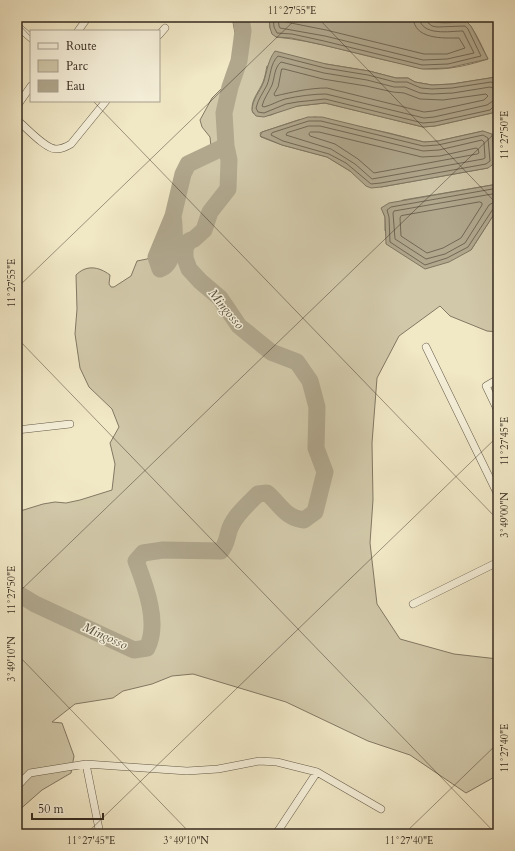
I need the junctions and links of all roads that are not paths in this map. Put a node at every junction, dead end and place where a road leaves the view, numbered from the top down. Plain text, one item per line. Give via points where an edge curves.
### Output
1 (88, 17) edge
2 (17, 26) edge
3 (165, 28) dead end
4 (79, 30) edge
5 (160, 34) edge
6 (30, 37) edge
7 (30, 87) edge
8 (105, 102) edge
9 (17, 106) edge
10 (17, 120) edge
11 (426, 347) dead end
12 (498, 379) edge
13 (498, 412) edge
14 (70, 424) dead end
15 (17, 430) edge
16 (498, 495) edge
17 (498, 562) edge
18 (413, 604) dead end
19 (86, 764) junction
20 (317, 772) junction
21 (17, 787) edge
22 (381, 809) dead end
23 (100, 834) edge
24 (276, 834) edge

1 - 4 street
2 - 6 street
3 - 5 street
7 - 9 street
8 - 10 street via 71,144 63,149 47,146
11 - 16 street
12 - 13 street via 486,386
14 - 15 street
17 - 18 street
19 - 20 street via 187,771 218,769 259,761 277,762
19 - 21 street via 30,773
19 - 23 street
20 - 22 street
20 - 24 street

